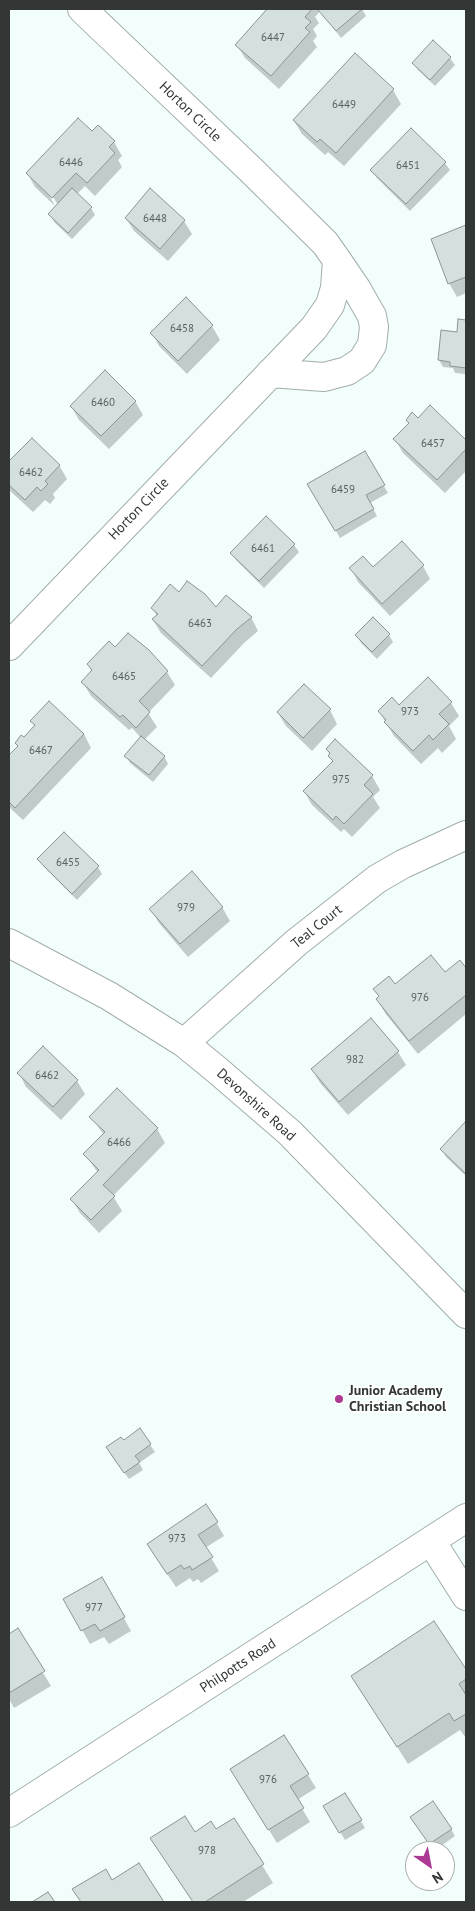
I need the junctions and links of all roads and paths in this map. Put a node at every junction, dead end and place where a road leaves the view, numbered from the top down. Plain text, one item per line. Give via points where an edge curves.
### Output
1 (82, 9) edge
2 (337, 260) junction
3 (270, 373) junction
4 (9, 646) edge
5 (466, 835) edge
6 (9, 943) edge
7 (184, 1044) junction
8 (466, 1314) edge
9 (466, 1518) edge
10 (431, 1541) junction
11 (466, 1596) edge
12 (9, 1813) edge

1 - 2 street, Horton Circle via 250,169 325,243
2 - 3 street, Horton Circle via 330,305 314,328
2 - 3 street, Horton Circle via 372,316 372,345 362,361 347,371 324,377
3 - 4 street, Horton Circle
5 - 7 street, Teal Court via 376,879 297,942
6 - 7 street, Devonshire Road via 109,996
7 - 8 street, Devonshire Road via 290,1133
9 - 10 street, Philpotts Road
10 - 11 street
10 - 12 street, Philpotts Road

